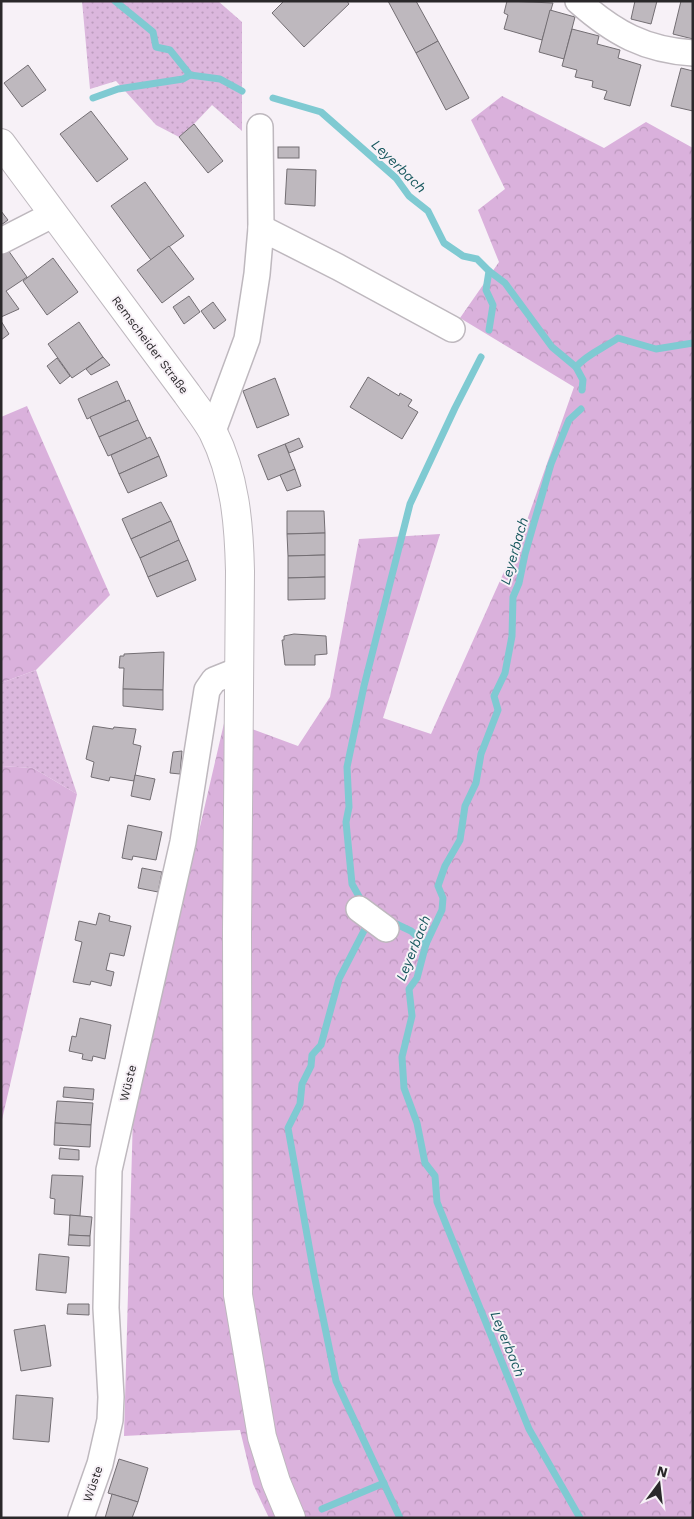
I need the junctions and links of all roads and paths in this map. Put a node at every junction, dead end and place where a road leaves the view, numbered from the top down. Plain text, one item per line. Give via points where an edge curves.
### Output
1 (578, 1) edge
2 (693, 53) edge
3 (260, 128) dead end
4 (1, 143) edge
5 (52, 215) junction
6 (260, 228) junction
7 (1, 241) edge
8 (452, 329) dead end
9 (213, 431) junction
10 (239, 670) junction
11 (359, 909) dead end
12 (386, 929) dead end
13 (81, 1518) edge
14 (291, 1518) edge

1 - 2 street via 637,42 668,52
3 - 6 street
4 - 5 main road, Remscheider Straße
5 - 7 street
5 - 9 main road, Remscheider Straße
6 - 8 street
6 - 9 street via 247,339
9 - 10 main road, Remscheider Straße via 226,463 239,521
10 - 13 street, Wüste via 214,680 207,690 183,842 109,1170 106,1308 110,1420 100,1464
10 - 14 main road, Remscheider Straße via 238,1295 262,1437
11 - 12 street

